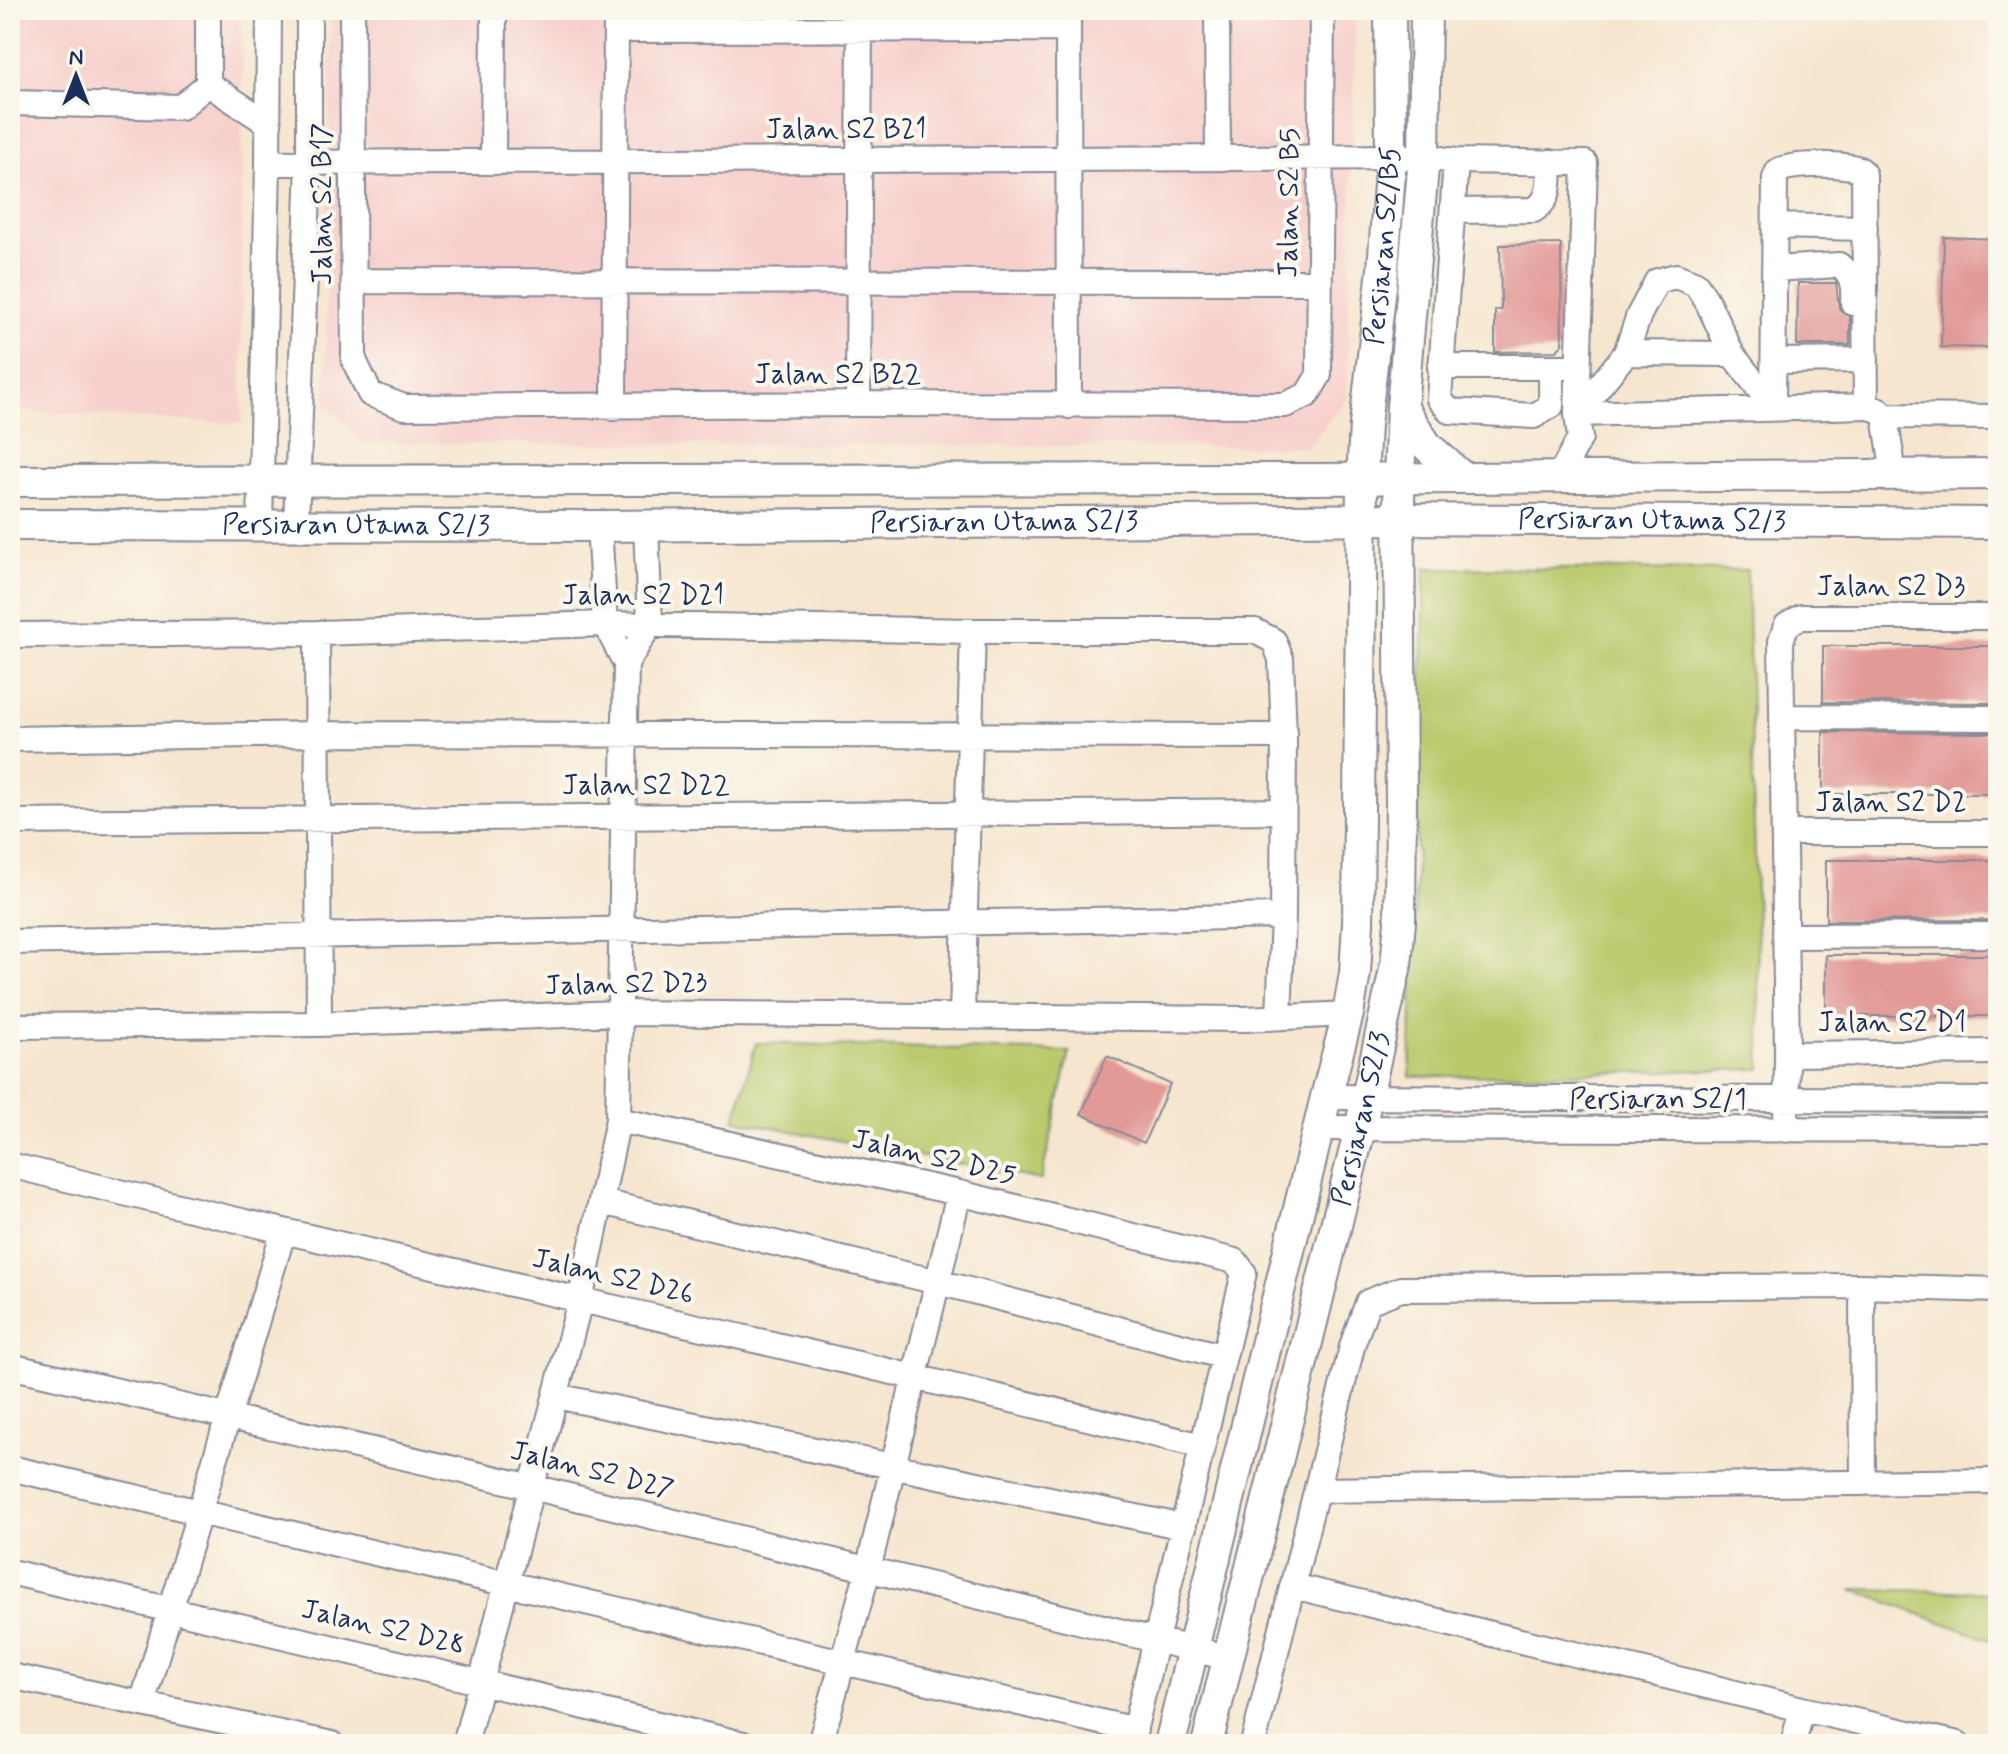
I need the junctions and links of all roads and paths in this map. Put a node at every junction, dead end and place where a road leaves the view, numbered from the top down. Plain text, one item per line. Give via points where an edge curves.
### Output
1 (208, 10) edge
2 (269, 10) edge
3 (309, 10) edge
4 (352, 10) edge
5 (494, 10) edge
6 (1217, 10) edge
7 (1322, 10) edge
8 (1390, 10) edge
9 (1426, 10) edge
10 (1068, 19) edge
11 (616, 20) edge
12 (860, 20) edge
13 (208, 84) junction
14 (10, 103) edge
15 (269, 124) junction
16 (1391, 157) junction
17 (1424, 157) junction
18 (1218, 158) junction
19 (1321, 158) junction
20 (1068, 159) junction
21 (859, 160) junction
22 (615, 161) junction
23 (1456, 161) junction
24 (309, 162) junction
25 (353, 162) junction
26 (493, 162) junction
27 (1550, 162) junction
28 (268, 163) junction
29 (1453, 211) junction
30 (1775, 226) junction
31 (1865, 228) junction
32 (1774, 269) junction
33 (354, 281) junction
34 (1070, 281) junction
35 (615, 282) junction
36 (858, 282) junction
37 (1318, 282) junction
38 (1626, 353) junction
39 (1732, 354) junction
40 (1859, 360) junction
41 (1775, 361) junction
42 (1440, 367) junction
43 (1551, 367) junction
44 (1578, 367) junction
45 (370, 394) joint
46 (1307, 395) joint
47 (858, 404) junction
48 (1069, 406) junction
49 (1402, 407) junction
50 (1773, 407) junction
51 (614, 408) junction
52 (1874, 409) junction
53 (1577, 414) junction
54 (1998, 417) edge
55 (1365, 425) junction
56 (1894, 474) junction
57 (1998, 474) edge
58 (1560, 476) junction
59 (1462, 477) junction
60 (1362, 478) junction
61 (1399, 478) junction
62 (1314, 479) junction
63 (262, 480) junction
64 (298, 480) junction
65 (10, 481) edge
66 (1399, 519) junction
67 (1361, 520) junction
68 (1998, 523) edge
69 (10, 525) edge
70 (260, 525) junction
71 (296, 525) junction
72 (646, 525) junction
73 (599, 526) junction
74 (1998, 617) edge
75 (605, 624) junction
76 (650, 624) junction
77 (973, 631) junction
78 (317, 633) junction
79 (10, 635) edge
80 (626, 664) junction
81 (1783, 717) junction
82 (1998, 718) edge
83 (317, 734) junction
84 (625, 734) junction
85 (970, 735) junction
86 (1284, 736) junction
87 (10, 739) edge
88 (1282, 811) junction
89 (967, 814) junction
90 (623, 816) junction
91 (318, 819) junction
92 (10, 822) edge
93 (1784, 833) junction
94 (1998, 833) edge
95 (1283, 916) junction
96 (964, 924) junction
97 (621, 931) junction
98 (1998, 935) edge
99 (1785, 936) junction
100 (318, 937) junction
101 (10, 942) edge
102 (619, 1013) junction
103 (1348, 1014) junction
104 (962, 1015) junction
105 (1279, 1017) junction
106 (319, 1024) junction
107 (10, 1026) edge
108 (1998, 1052) edge
109 (1787, 1054) junction
110 (1326, 1097) junction
111 (1366, 1098) junction
112 (1786, 1098) junction
113 (1998, 1100) edge
114 (618, 1120) junction
115 (1318, 1128) junction
116 (1360, 1129) junction
117 (1786, 1130) junction
118 (1998, 1130) edge
119 (10, 1165) edge
120 (959, 1193) junction
121 (602, 1202) junction
122 (283, 1233) junction
123 (938, 1282) junction
124 (1862, 1286) junction
125 (1998, 1290) edge
126 (580, 1301) junction
127 (1222, 1356) junction
128 (10, 1366) edge
129 (914, 1375) junction
130 (556, 1396) junction
131 (228, 1418) junction
132 (1202, 1446) junction
133 (892, 1466) junction
134 (10, 1468) edge
135 (1998, 1481) edge
136 (1863, 1483) junction
137 (532, 1487) junction
138 (1317, 1490) junction
139 (199, 1513) junction
140 (1184, 1527) junction
141 (868, 1570) junction
142 (10, 1572) edge
143 (507, 1582) junction
144 (1293, 1586) junction
145 (170, 1610) junction
146 (1158, 1639) junction
147 (1194, 1649) junction
148 (1229, 1658) junction
149 (843, 1661) junction
150 (10, 1676) edge
151 (482, 1681) junction
152 (142, 1704) junction
153 (1802, 1709) junction
154 (1133, 1737) edge
155 (332, 1744) edge
156 (465, 1744) edge
157 (743, 1744) edge
158 (820, 1744) edge
159 (1170, 1744) edge
160 (1207, 1744) edge
161 (1253, 1744) edge
162 (1793, 1744) edge
163 (1958, 1744) edge

1 - 13 street
2 - 15 street
3 - 24 street
4 - 25 street, Jalan S2 B17
5 - 26 street
6 - 18 street
7 - 19 street, Jalan S2 B5
8 - 16 main road, Persiaran S2/B5
9 - 17 main road, Persiaran S2/B5
10 - 12 street
10 - 20 street
11 - 12 street
11 - 22 street
12 - 21 street
13 - 14 street via 181,107
13 - 15 street
15 - 28 street
16 - 17 street, Jalan S2 B21
16 - 19 street, Jalan S2 B21
16 - 55 main road, Persiaran S2/B5
17 - 23 street, Jalan S2 B21
17 - 49 main road, Persiaran S2/B5
18 - 19 street, Jalan S2 B21
18 - 20 street, Jalan S2 B21
19 - 37 street, Jalan S2 B5
20 - 21 street, Jalan S2 B21
20 - 34 street
21 - 22 street, Jalan S2 B21
21 - 36 street
22 - 26 street, Jalan S2 B21
22 - 35 street
23 - 27 street, Jalan S2 B21
23 - 29 street
24 - 25 street, Jalan S2 B21
24 - 28 street, Jalan S2 B21
24 - 64 street
25 - 26 street, Jalan S2 B21
25 - 33 street, Jalan S2 B17
27 - 29 street via 1548,196 1534,210
27 - 44 street, Jalan S2 B21 via 1585,163
28 - 63 street
29 - 42 street
30 - 31 street
30 - 31 street via 1778,171 1789,166 1850,166 1864,175
30 - 32 street
31 - 40 street
32 - 40 street via 1839,265 1850,274
32 - 41 street
33 - 35 street
33 - 45 street, Jalan S2 B17 via 354,360
34 - 36 street
34 - 37 street
34 - 48 street
35 - 36 street
35 - 51 street
36 - 47 street
37 - 46 street, Jalan S2 B5 via 1319,375
38 - 39 street
38 - 39 street via 1657,281 1676,276 1696,284
38 - 53 street
39 - 50 street
40 - 41 street
40 - 52 street
41 - 50 street
42 - 43 street
42 - 43 street via 1439,399 1450,411 1534,416 1551,406
43 - 44 street
44 - 53 street
45 - 51 street, Jalan S2 B22 via 404,407
46 - 48 street, Jalan S2 B22 via 1285,405
47 - 48 street, Jalan S2 B22
47 - 51 street, Jalan S2 B22
49 - 59 main road via 1427,446
49 - 61 main road, Persiaran S2/B5
50 - 52 street
50 - 53 street
52 - 54 street
52 - 56 street
53 - 58 street via 1580,438
55 - 60 main road, Persiaran S2/B5
55 - 62 main road via 1342,462
56 - 57 main road, Persiaran Utama S2/3
56 - 58 main road, Persiaran Utama S2/3
58 - 59 main road, Persiaran Utama S2/3
59 - 61 main road, Persiaran Utama S2/3
60 - 61 main road, Persiaran Utama S2/3
60 - 62 main road, Persiaran Utama S2/3
60 - 67 main road, Persiaran S2/B5
61 - 66 main road, Persiaran S2/3
62 - 64 main road, Persiaran Utama S2/3
63 - 64 main road, Persiaran Utama S2/3
63 - 65 main road, Persiaran Utama S2/3
63 - 70 street
64 - 71 street
66 - 67 main road, Persiaran Utama S2/3
66 - 68 main road, Persiaran Utama S2/3
66 - 111 main road, Persiaran S2/3 via 1400,922 1396,965
67 - 72 main road, Persiaran Utama S2/3
67 - 103 main road, Persiaran S2/B5 via 1360,870
69 - 70 main road, Persiaran Utama S2/3
70 - 71 main road, Persiaran Utama S2/3
71 - 73 main road, Persiaran Utama S2/3
72 - 73 main road, Persiaran Utama S2/3
72 - 76 street
73 - 75 street
74 - 81 street, Jalan S2 D3 via 1801,617 1786,626 1781,641
75 - 76 street, Jalan S2 D21
75 - 78 street, Jalan S2 D21
75 - 80 street
76 - 77 street, Jalan S2 D21
76 - 80 street
77 - 85 street
77 - 86 street, Jalan S2 D21 via 1255,631 1274,641 1281,659
78 - 79 street, Jalan S2 D21
78 - 83 street
80 - 84 street
81 - 82 street
81 - 93 street
83 - 84 street
83 - 87 street
83 - 91 street
84 - 85 street
84 - 90 street
85 - 86 street
85 - 89 street
86 - 88 street
88 - 89 street, Jalan S2 D22
88 - 95 street
89 - 90 street, Jalan S2 D22
89 - 96 street
90 - 91 street, Jalan S2 D22
90 - 97 street
91 - 92 street, Jalan S2 D22
91 - 100 street
93 - 94 street, Jalan S2 D2
93 - 99 street
95 - 96 street
95 - 105 street
96 - 97 street
96 - 104 street
97 - 100 street
97 - 102 street
98 - 99 street
99 - 109 street
100 - 101 street
100 - 106 street
102 - 104 street, Jalan S2 D23
102 - 106 street, Jalan S2 D23
102 - 114 street
103 - 105 street, Jalan S2 D23
103 - 110 main road, Persiaran S2/B5
104 - 105 street, Jalan S2 D23
106 - 107 street, Jalan S2 D23
108 - 109 street, Jalan S2 D1
109 - 112 street
110 - 111 street, Persiaran S2/1
110 - 115 main road, Persiaran S2/B5
111 - 112 street, Persiaran S2/1
111 - 116 main road, Persiaran S2/3
112 - 113 street, Persiaran S2/1
112 - 117 street
114 - 120 street, Jalan S2 D25
114 - 121 street
115 - 116 street, Persiaran S2/1
115 - 147 main road, Persiaran S2/B5
116 - 117 street, Persiaran S2/1
116 - 148 main road, Persiaran S2/3
117 - 118 street, Persiaran S2/1
119 - 122 street, Jalan S2 D26
120 - 123 street
120 - 127 street, Jalan S2 D25 via 1235,1261 1244,1273
121 - 123 street
121 - 126 street
122 - 126 street, Jalan S2 D26
122 - 131 street
123 - 127 street
123 - 129 street
124 - 125 street
124 - 136 street
124 - 138 street via 1401,1289 1368,1302
126 - 129 street, Jalan S2 D26
126 - 130 street
127 - 132 street
128 - 131 street, Jalan S2 D27
129 - 132 street, Jalan S2 D26
129 - 133 street
130 - 133 street
130 - 137 street
131 - 137 street, Jalan S2 D27
131 - 139 street
132 - 140 street
133 - 140 street
133 - 141 street
134 - 139 street
135 - 136 street
136 - 138 street
137 - 141 street, Jalan S2 D27
137 - 143 street
138 - 144 street
139 - 143 street
139 - 145 street
140 - 146 street
141 - 146 street, Jalan S2 D27
141 - 149 street
142 - 145 street, Jalan S2 D28
143 - 149 street
143 - 151 street
144 - 153 street
144 - 161 street
145 - 151 street, Jalan S2 D28
145 - 152 street
146 - 147 street, Jalan S2 D27
146 - 154 street
147 - 148 street, Jalan S2 D27
147 - 159 main road, Persiaran S2/B5
148 - 160 main road, Persiaran S2/3
149 - 154 street
149 - 158 street
150 - 152 street
151 - 156 street
151 - 157 street, Jalan S2 D28
152 - 155 street
153 - 162 street
153 - 163 street

